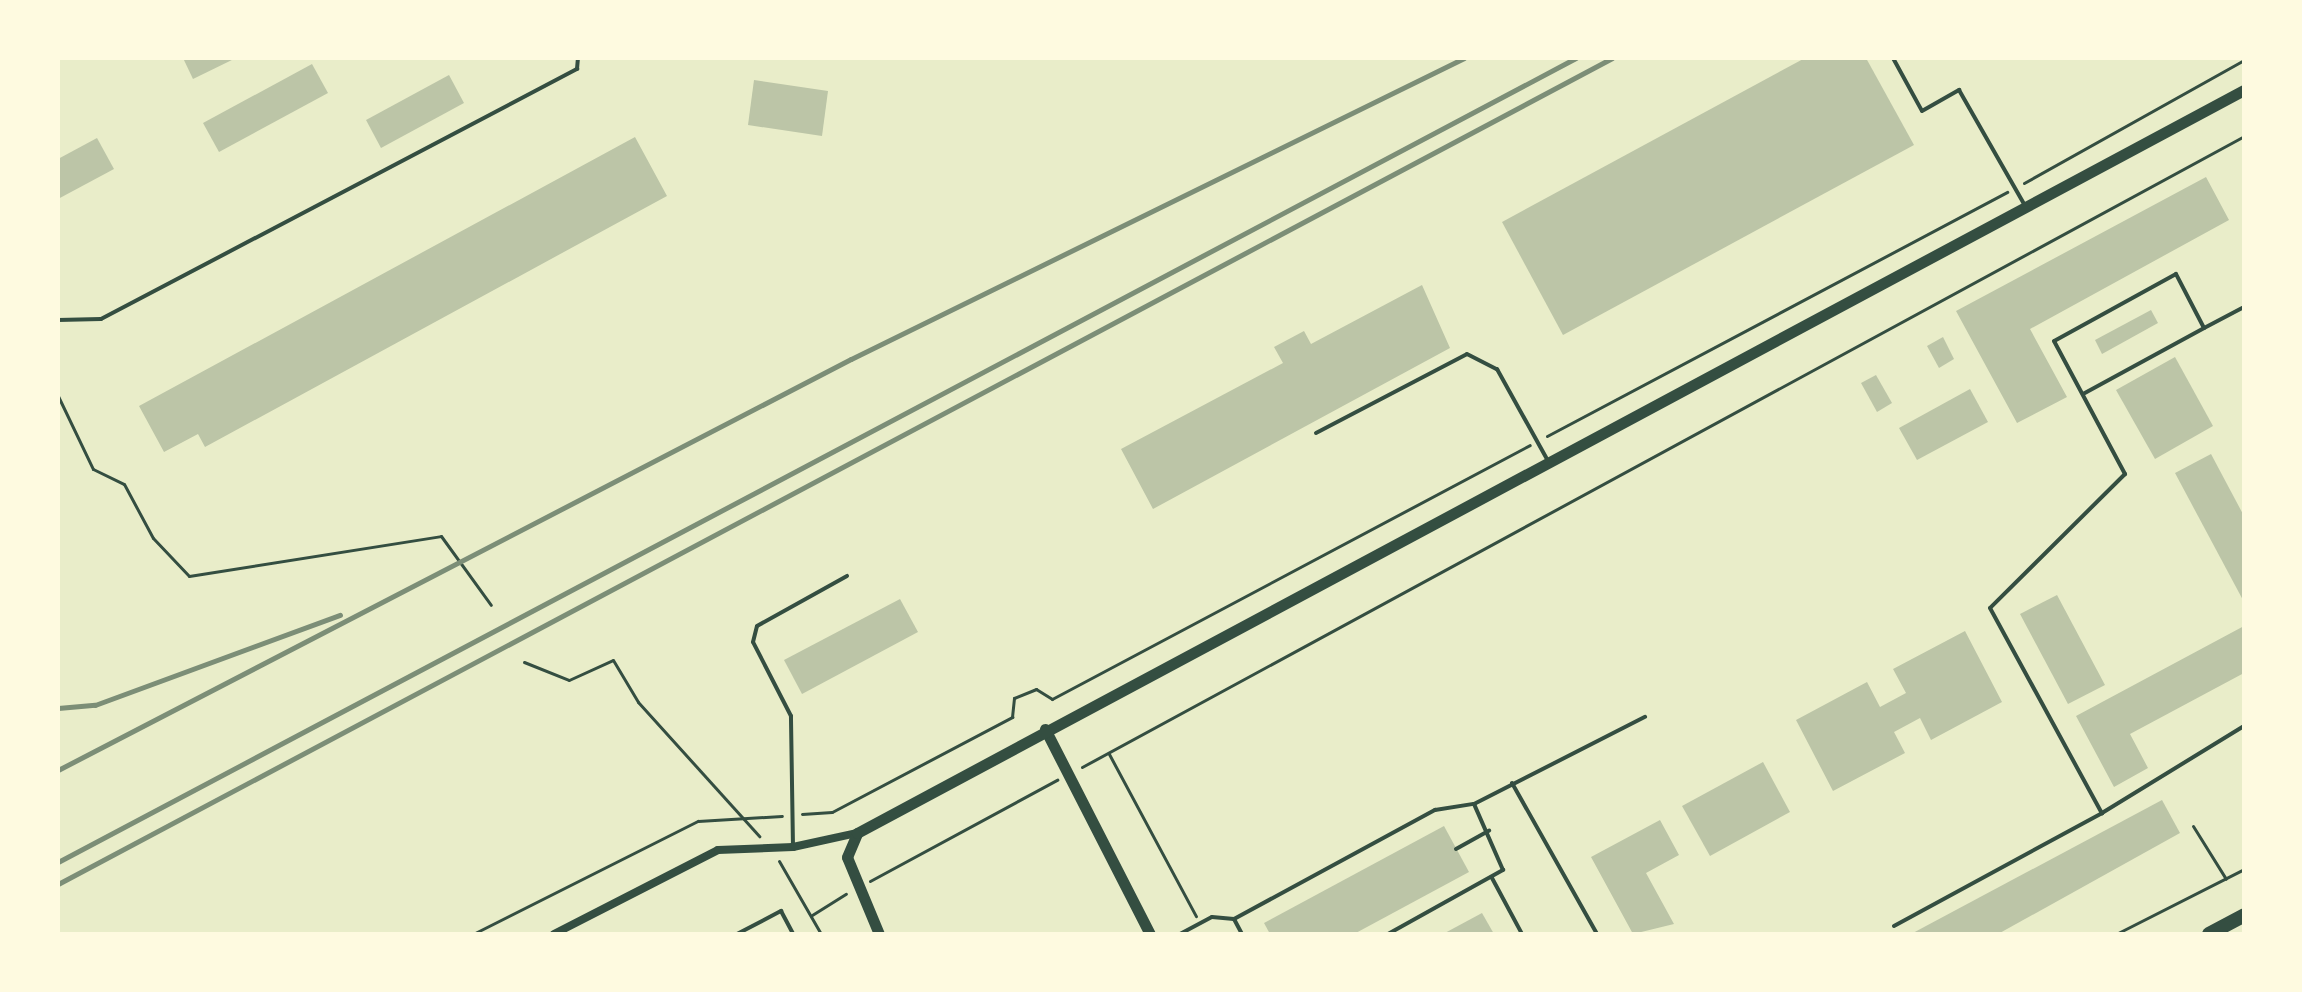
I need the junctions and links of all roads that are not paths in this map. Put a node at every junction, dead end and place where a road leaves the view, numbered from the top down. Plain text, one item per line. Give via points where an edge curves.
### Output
1 (578, 58) edge
2 (1893, 58) edge
3 (2244, 90) edge
4 (2027, 210) junction
5 (2244, 307) edge
6 (58, 320) edge
7 (2204, 328) junction
8 (2083, 394) junction
9 (1316, 433) dead end
10 (1550, 463) junction
11 (847, 576) dead end
12 (1645, 717) dead end
13 (2244, 726) edge
14 (1045, 729) junction
15 (1512, 783) junction
16 (1474, 804) junction
17 (2102, 813) junction
18 (1489, 831) junction
19 (857, 833) junction
20 (793, 847) junction
21 (1456, 849) dead end
22 (1492, 878) junction
23 (2244, 915) edge
24 (1234, 919) junction
25 (1894, 926) dead end
26 (554, 934) edge
27 (737, 934) edge
28 (793, 934) edge
29 (879, 934) edge
30 (1150, 934) edge
31 (1180, 934) edge
32 (1242, 934) edge
33 (1388, 934) edge
34 (1522, 934) edge
35 (1597, 934) edge
36 (2209, 934) edge

1 - 6 lane via 577,69 101,319
2 - 4 lane via 1922,111 1959,90
3 - 4 street
4 - 10 street
5 - 7 lane
7 - 8 lane
7 - 8 lane via 2176,274 2054,341
8 - 17 lane via 2125,474 1990,608
9 - 10 lane via 1467,354 1497,369
10 - 14 street
11 - 20 lane via 757,626 753,642 791,716
12 - 15 lane
13 - 17 lane
14 - 19 street
14 - 30 street
15 - 16 lane
15 - 35 lane
16 - 18 lane
16 - 24 lane via 1435,810
17 - 25 lane
18 - 21 lane
18 - 22 lane via 1505,864
19 - 20 street
19 - 29 street via 847,857
20 - 26 street via 718,850
22 - 33 lane
22 - 34 lane
23 - 36 main road
24 - 31 lane via 1200,923
24 - 32 lane
27 - 28 lane via 781,911

